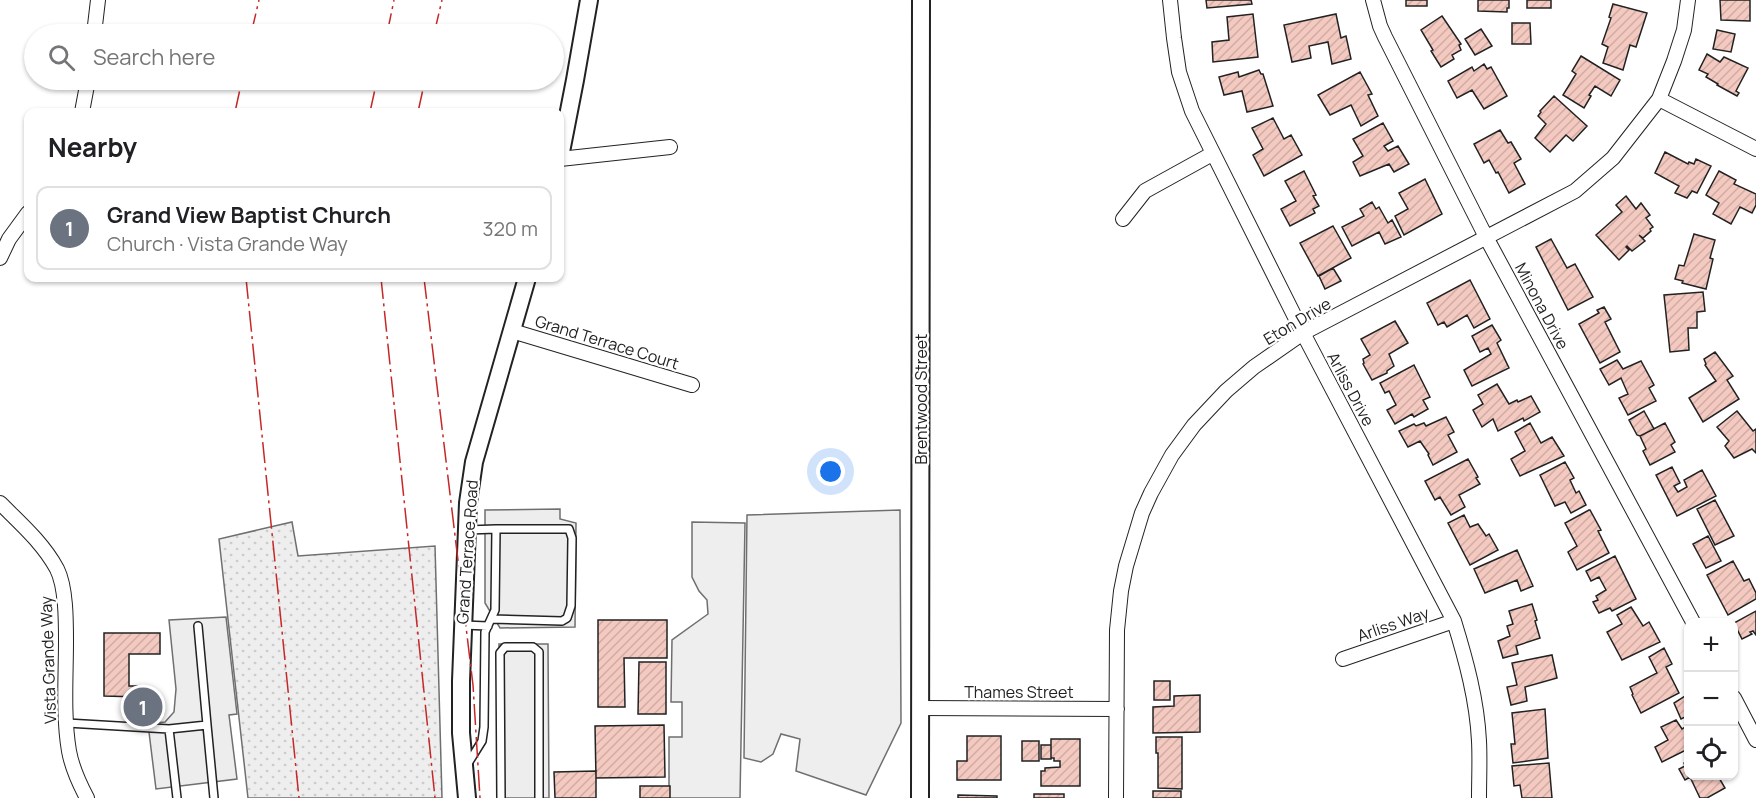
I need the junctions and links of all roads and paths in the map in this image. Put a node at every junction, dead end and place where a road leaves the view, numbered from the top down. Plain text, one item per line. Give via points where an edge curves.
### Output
1 (98, 0) edge
2 (589, 0) edge
3 (921, 0) edge
4 (1170, 0) edge
5 (1373, 0) edge
6 (1688, 0) edge
7 (95, 24) edge
8 (86, 90) edge
9 (1659, 99) junction
10 (83, 108) edge
11 (564, 137) edge
12 (670, 147) dead end
13 (1756, 149) edge
14 (1212, 154) junction
15 (564, 158) edge
16 (24, 218) edge
17 (1123, 219) dead end
18 (1486, 237) junction
19 (0, 258) edge
20 (526, 282) edge
21 (512, 332) junction
22 (1303, 333) junction
23 (692, 385) dead end
24 (0, 503) edge
25 (496, 529) junction
26 (467, 530) junction
27 (1691, 618) edge
28 (1454, 621) junction
29 (489, 623) junction
30 (463, 625) junction
31 (198, 626) dead end
32 (1343, 659) dead end
33 (1738, 706) edge
34 (920, 708) junction
35 (1116, 709) junction
36 (66, 723) junction
37 (207, 725) junction
38 (169, 729) junction
39 (1756, 740) edge
40 (464, 770) junction
41 (87, 798) edge
42 (177, 798) edge
43 (214, 798) edge
44 (467, 798) edge
45 (501, 798) edge
46 (539, 798) edge
47 (920, 798) edge
48 (1116, 798) edge
49 (1479, 798) edge

1 - 7 street
2 - 11 street
3 - 34 street, Brentwood Street
4 - 14 street, Arliss Drive via 1179,72
5 - 18 street, Minona Drive via 1385,38
6 - 9 street, Eton Drive via 1684,30
8 - 10 street
9 - 13 street
9 - 18 street, Eton Drive via 1613,158 1575,191
12 - 15 street
14 - 17 street via 1145,191
14 - 22 street, Arliss Drive
16 - 19 street
18 - 22 street, Eton Drive
18 - 27 street, Minona Drive
20 - 21 street, Grand Terrace Road
21 - 23 street, Grand Terrace Court
21 - 26 street, Grand Terrace Road via 474,462
22 - 28 street, Arliss Drive
22 - 35 street, Eton Drive via 1254,367 1212,404 1172,455 1151,493 1132,544 1121,591
24 - 36 street, Vista Grande Way via 43,547 58,571 66,618
25 - 26 lane
25 - 29 lane via 495,610
25 - 29 lane via 569,529 571,606 562,621
26 - 30 street, Grand Terrace Road
28 - 32 street, Arliss Way
28 - 49 street, Arliss Drive via 1474,700
29 - 30 lane
29 - 40 lane via 485,633 482,741
30 - 40 street, Grand Terrace Road via 460,681
31 - 37 lane
33 - 39 street
34 - 35 street, Thames Street
34 - 47 street, Brentwood Street
35 - 48 street, Eton Drive
36 - 38 lane
36 - 41 street, Vista Grande Way via 69,751
37 - 38 lane
37 - 43 lane
38 - 42 lane
40 - 44 street, Grand Terrace Road
45 - 46 lane via 500,652 506,647 533,647 539,651

